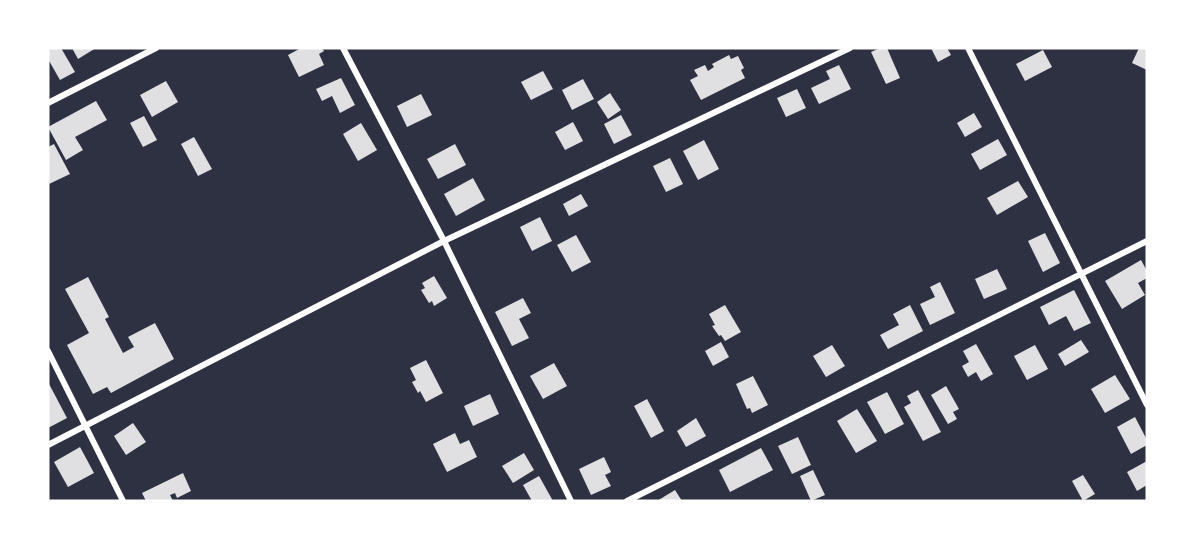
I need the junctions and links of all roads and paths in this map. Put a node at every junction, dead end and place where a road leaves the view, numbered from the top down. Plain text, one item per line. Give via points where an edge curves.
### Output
1 (156, 48) edge
2 (343, 48) edge
3 (850, 48) edge
4 (968, 48) edge
5 (48, 103) edge
6 (1147, 241) edge
7 (444, 242) junction
8 (1082, 274) junction
9 (48, 351) edge
10 (1147, 405) edge
11 (85, 426) junction
12 (48, 445) edge
13 (123, 501) edge
14 (571, 501) edge
15 (627, 501) edge

1 - 5 street
2 - 7 street
3 - 7 street
4 - 8 street
6 - 8 street
7 - 11 street
7 - 14 street
8 - 10 street
8 - 15 street
9 - 11 street
11 - 12 street
11 - 13 street

